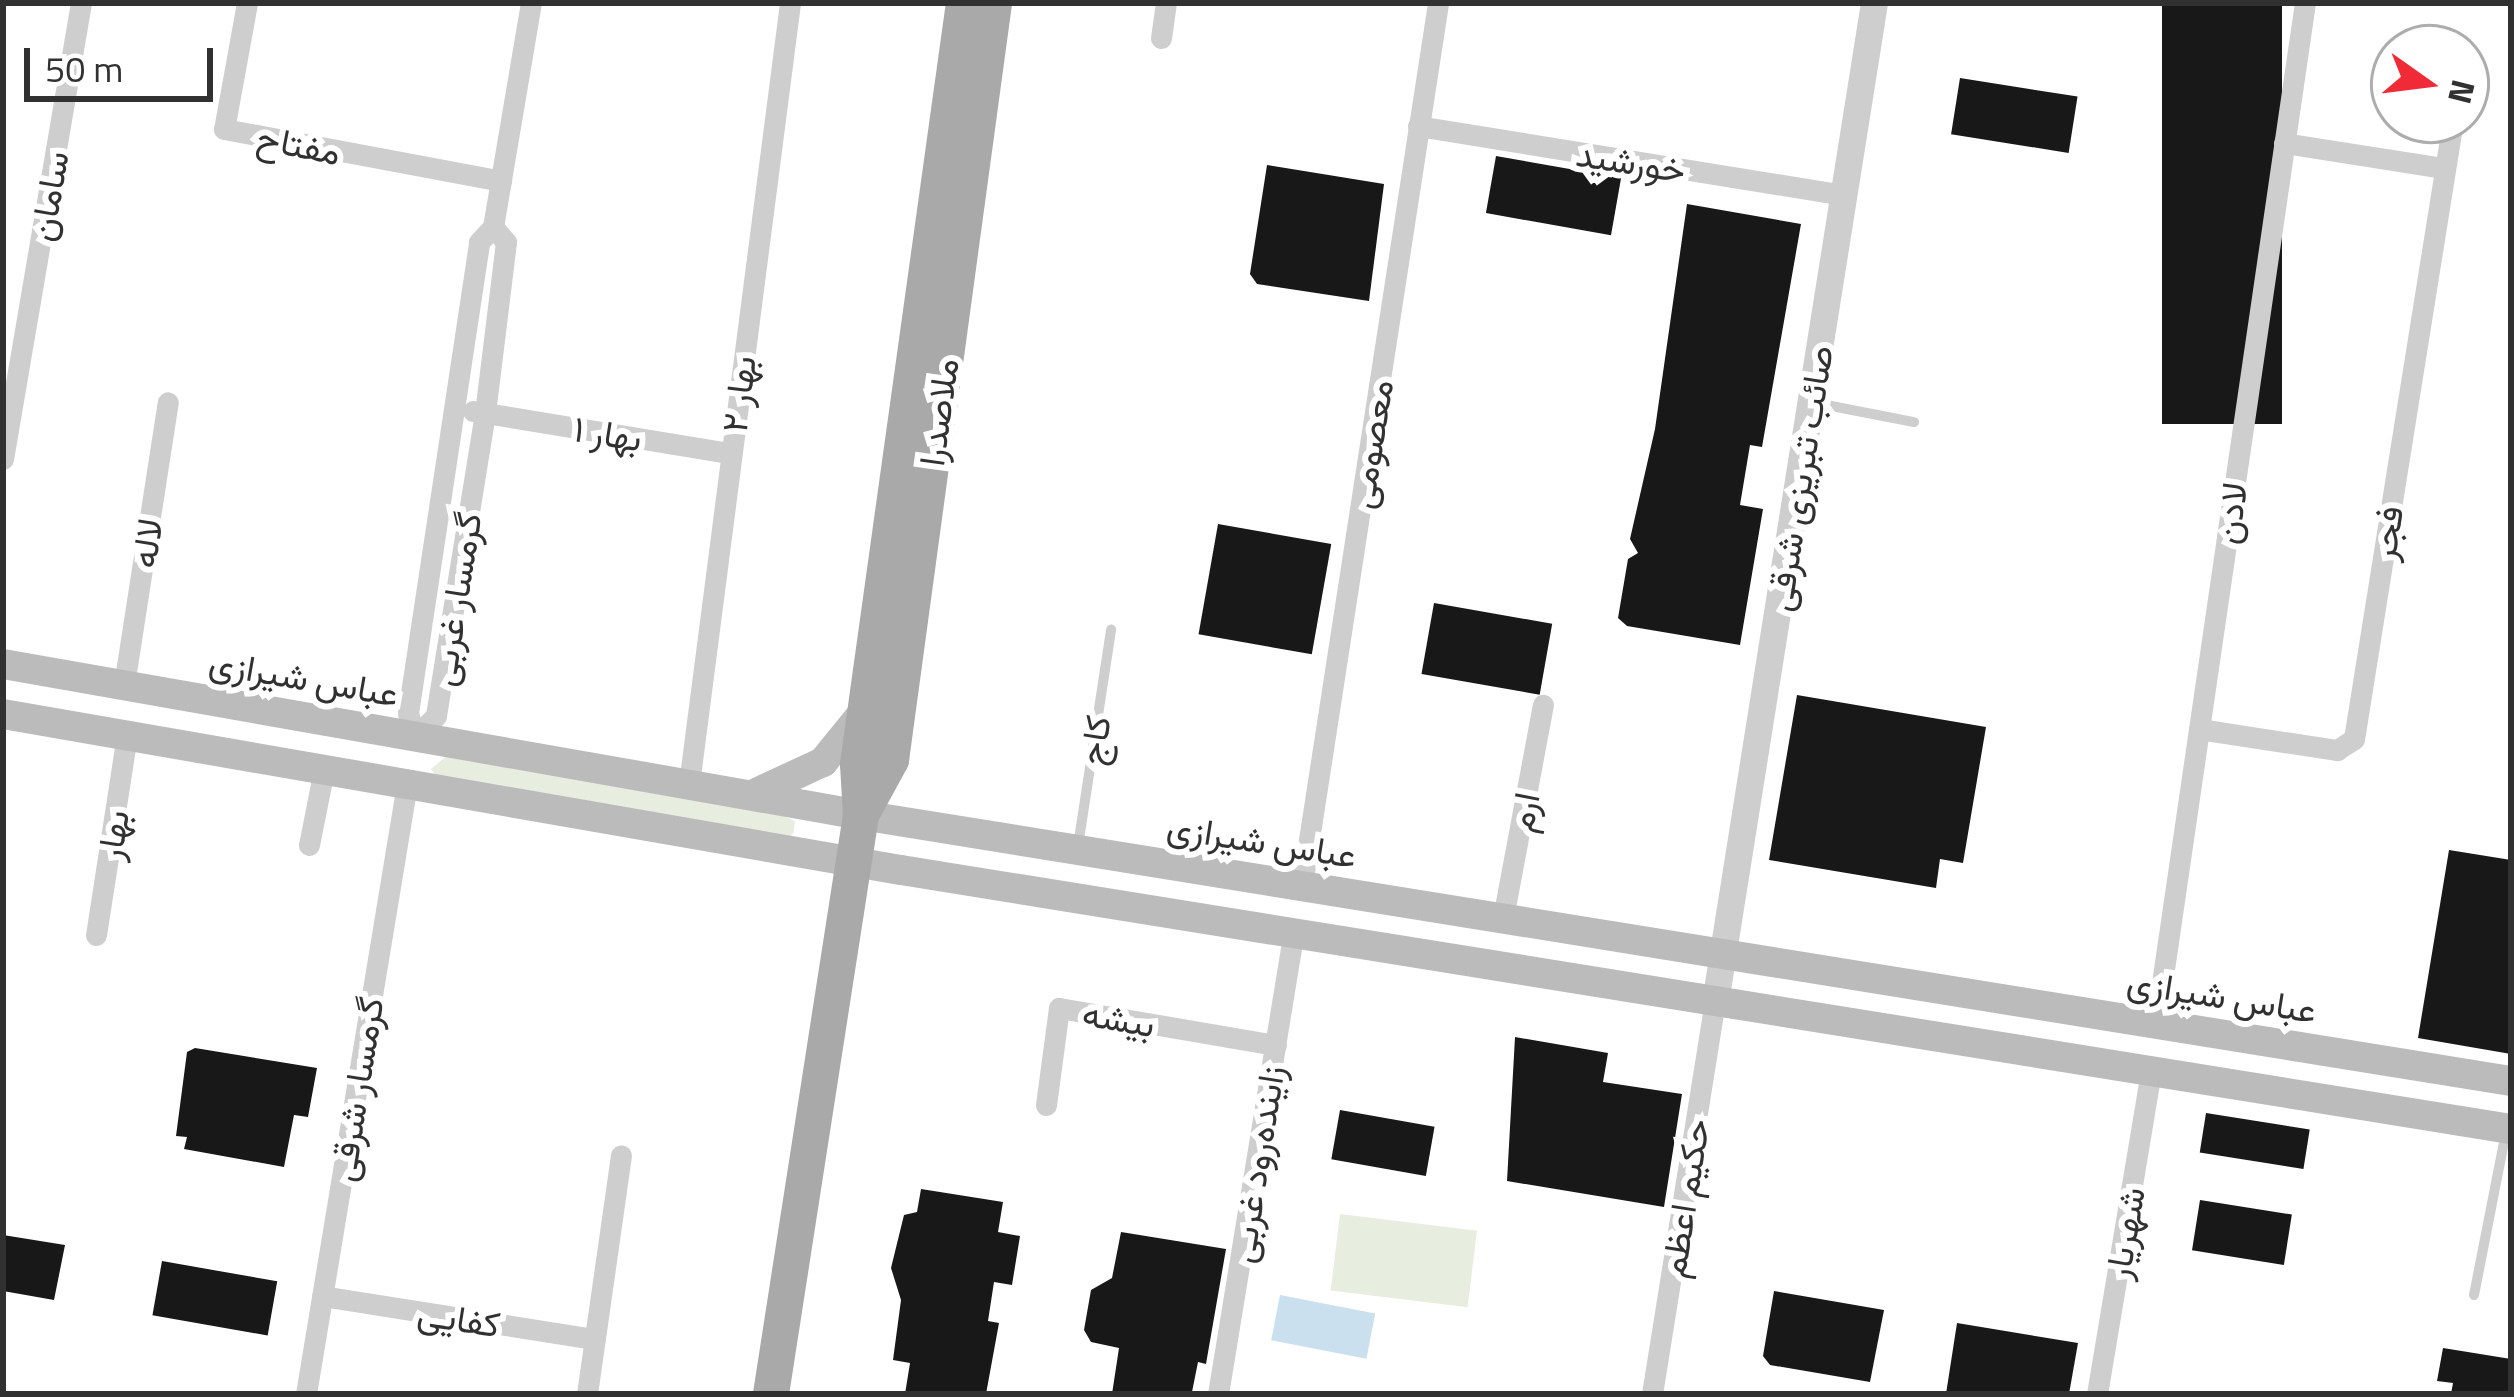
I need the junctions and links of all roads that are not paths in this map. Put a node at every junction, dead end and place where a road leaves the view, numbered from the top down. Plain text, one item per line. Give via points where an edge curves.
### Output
1 (81, 3) edge
2 (247, 3) edge
3 (531, 3) edge
4 (790, 3) edge
5 (964, 3) edge
6 (994, 3) edge
7 (1166, 3) edge
8 (1438, 3) edge
9 (1874, 3) edge
10 (2305, 3) edge
11 (1161, 38) dead end
12 (1418, 126) junction
13 (2284, 143) junction
14 (2448, 144) edge
15 (2444, 168) junction
16 (502, 181) junction
17 (1844, 194) junction
18 (494, 227) junction
19 (168, 402) dead end
20 (1811, 402) junction
21 (454, 408) junction
22 (485, 413) junction
23 (1914, 422) dead end
24 (730, 453) junction
25 (3, 459) edge
26 (1111, 630) dead end
27 (3, 664) edge
28 (124, 685) junction
29 (1543, 705) dead end
30 (866, 710) junction
31 (3, 713) edge
32 (2199, 729) junction
33 (128, 735) junction
34 (415, 736) junction
35 (324, 770) junction
36 (407, 784) junction
37 (689, 784) junction
38 (752, 796) junction
39 (801, 804) junction
40 (861, 815) junction
41 (309, 845) dead end
42 (1077, 849) junction
43 (797, 852) junction
44 (853, 862) junction
45 (1302, 886) junction
46 (1503, 918) junction
47 (96, 934) dead end
48 (1293, 934) junction
49 (1723, 954) junction
50 (1715, 1002) junction
51 (2156, 1024) junction
52 (1276, 1045) junction
53 (2151, 1071) junction
54 (2511, 1081) edge
55 (1046, 1106) dead end
56 (2509, 1129) edge
57 (621, 1155) dead end
58 (2474, 1294) dead end
59 (322, 1296) junction
60 (595, 1339) junction
61 (306, 1394) edge
62 (587, 1394) edge
63 (771, 1394) edge
64 (1218, 1394) edge
65 (1652, 1394) edge
66 (2097, 1394) edge

1 - 25 street, سامان
2 - 16 street, مفتاح via 224,129
3 - 16 street, گرمسار غربی
4 - 24 street, بهار ۲
5 - 30 main road, ملاصدرا
6 - 40 main road, ملاصدرا via 891,760
7 - 11 street
8 - 12 street, معصومی
9 - 17 street, صائب تبریزی شرقی
10 - 13 street, لادن
12 - 17 street, خورشید
12 - 45 street, معصومی
13 - 15 street
13 - 32 street, لادن
14 - 15 street, فجر
15 - 32 street, فجر via 2354,739 2337,750
16 - 18 street, گرمسار غربی
17 - 20 street, صائب تبریزی شرقی
18 - 21 street, گرمسار غربی via 479,242
18 - 22 street, گرمسار غربی via 506,242
19 - 28 street, لاله
20 - 23 lane
20 - 49 street, صائب تبریزی شرقی
21 - 22 street, بهار ۱
21 - 34 street, گرمسار غربی via 408,713
22 - 24 street, بهار ۱
22 - 34 street, گرمسار غربی via 436,716
24 - 37 street, بهار ۲
26 - 42 lane, کاج
27 - 28 main road, عباس شیرازی
28 - 34 main road, عباس شیرازی
29 - 46 street, ارم
30 - 38 main road via 823,762
30 - 40 main road, ملاصدرا
31 - 33 main road
32 - 51 street, لادن
33 - 35 main road
33 - 47 street, بهار
34 - 36 main road
34 - 37 main road, عباس شیرازی
35 - 36 main road
35 - 41 street
36 - 43 main road
36 - 59 street, گرمسار شرقی
37 - 38 main road, عباس شیرازی
38 - 39 main road, عباس شیرازی
39 - 40 main road, عباس شیرازی
39 - 43 main road via 813,830
40 - 42 main road, عباس شیرازی
40 - 44 main road, ملاصدرا
42 - 45 main road, عباس شیرازی
43 - 44 main road
44 - 48 main road
44 - 63 main road, ملاصدرا
45 - 46 main road, عباس شیرازی
46 - 49 main road, عباس شیرازی
48 - 50 main road
48 - 52 street, زاینده‌رود غربی
49 - 50 street, صائب تبریزی شرقی
49 - 51 main road, عباس شیرازی
50 - 53 main road
50 - 65 street, حکیم اعظم
51 - 54 main road, عباس شیرازی
52 - 55 street, بیشه via 1059,1008
52 - 64 street, زاینده‌رود غربی
53 - 56 main road
53 - 66 street, شهریار
56 - 58 lane
57 - 60 street
59 - 60 street, کفایی
59 - 61 street, گرمسار شرقی
60 - 62 street

